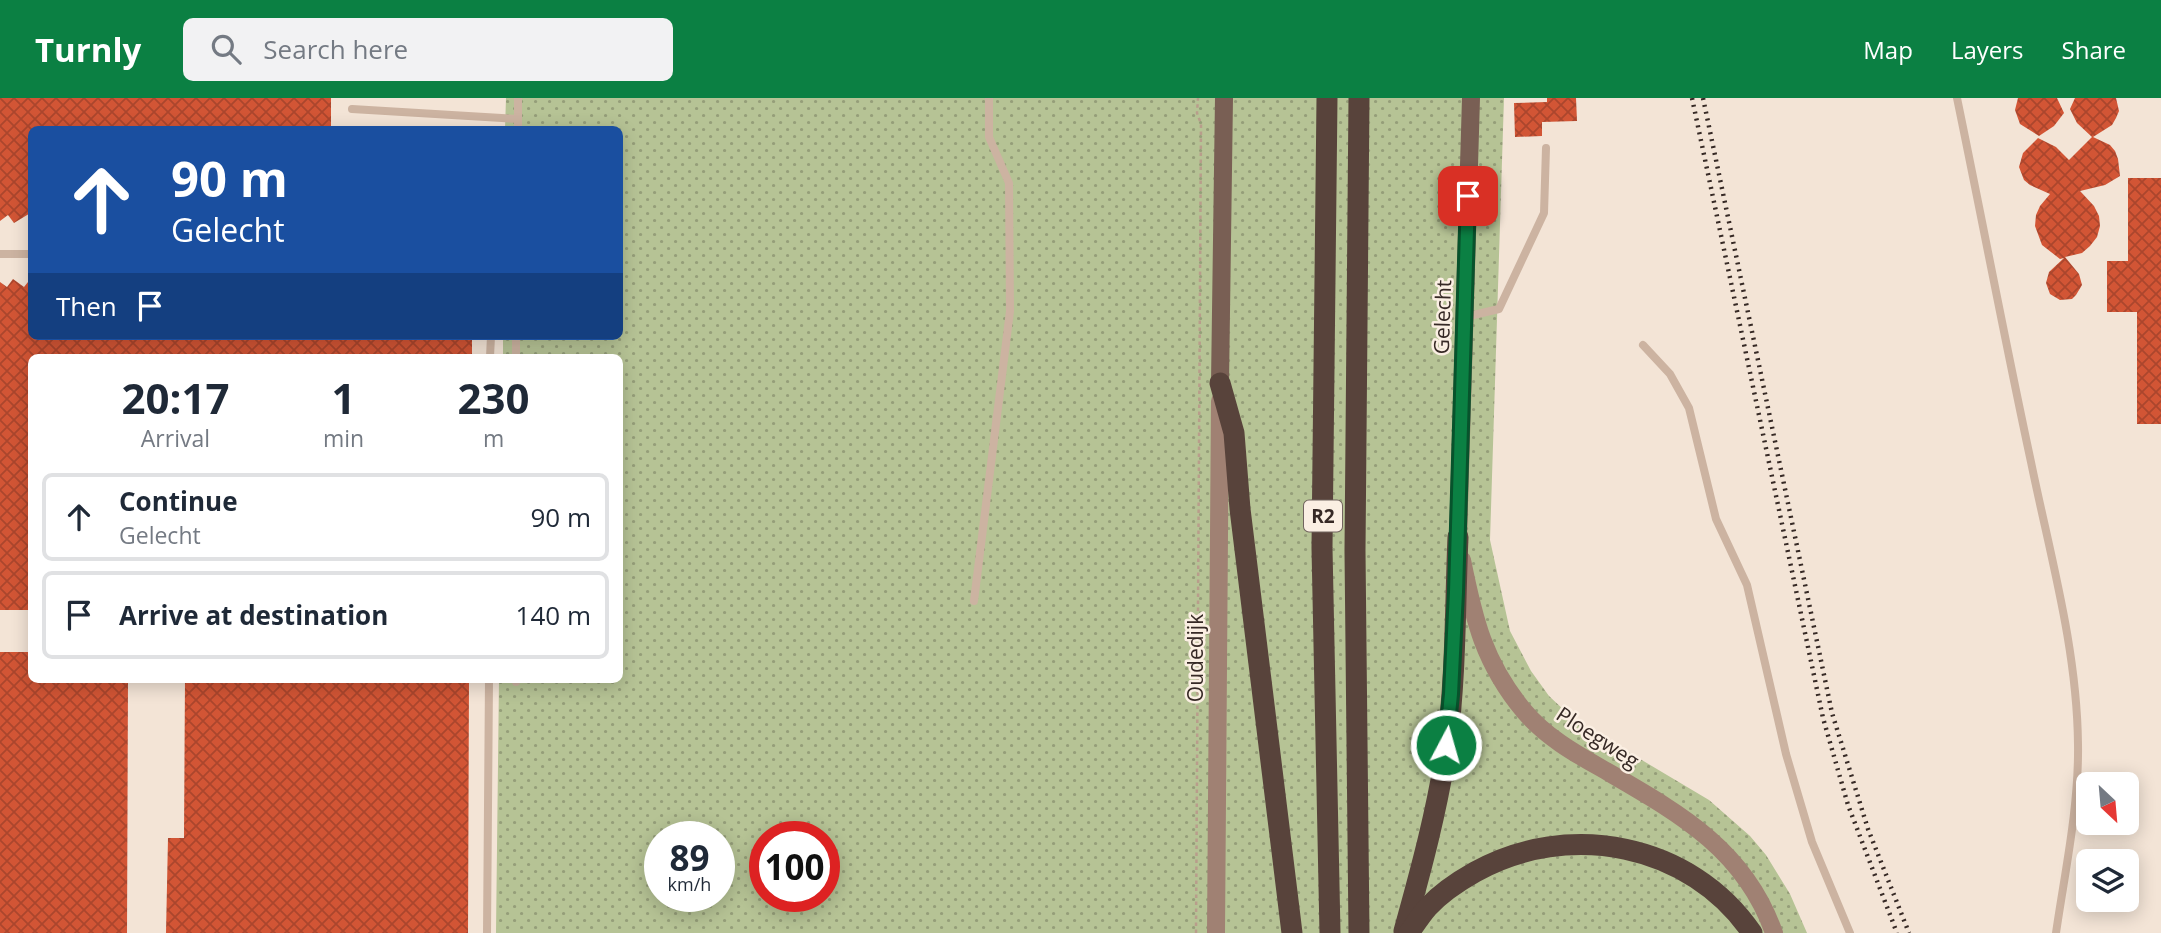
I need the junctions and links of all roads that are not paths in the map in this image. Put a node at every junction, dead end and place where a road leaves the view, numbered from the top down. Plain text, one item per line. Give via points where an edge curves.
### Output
1 (519, 98) edge
2 (989, 98) edge
3 (1224, 98) edge
4 (1327, 98) edge
5 (1359, 98) edge
6 (1471, 98) edge
7 (1957, 98) edge
8 (352, 109) dead end
9 (518, 119) junction
10 (517, 126) edge
11 (1546, 148) dead end
12 (0, 254) edge
13 (28, 254) edge
14 (1465, 317) junction
15 (1643, 345) dead end
16 (1220, 383) junction
17 (1458, 537) junction
18 (974, 601) dead end
19 (489, 683) edge
20 (487, 933) edge
21 (1216, 933) edge
22 (1292, 933) edge
23 (1330, 933) edge
24 (1359, 933) edge
25 (1404, 933) edge
26 (1409, 933) edge
27 (1752, 933) edge
28 (1774, 933) edge
29 (1850, 933) edge
30 (2056, 933) edge

1 - 9 lane
2 - 18 lane via 989,137 1009,183 1010,310
3 - 16 main road
4 - 23 highway, R2 via 1322,548
5 - 24 highway, R2
6 - 14 main road, Gelecht
7 - 30 lane via 2074,676 2078,773
8 - 9 lane
9 - 10 lane
11 - 14 lane via 1544,213 1505,297 1499,309
12 - 13 lane
14 - 17 main road, Gelecht
15 - 29 lane via 1671,374 1689,408 1716,519 1747,585 1786,754 1812,842
16 - 21 street, Oudedijk
16 - 22 highway via 1234,433
17 - 25 highway via 1446,745
17 - 28 street, Ploegweg via 1480,638 1525,712 1577,754 1671,809 1710,838 1740,869
19 - 20 lane
26 - 27 highway via 1429,906 1458,882 1497,860 1541,847 1586,843 1628,850 1673,866 1719,896

